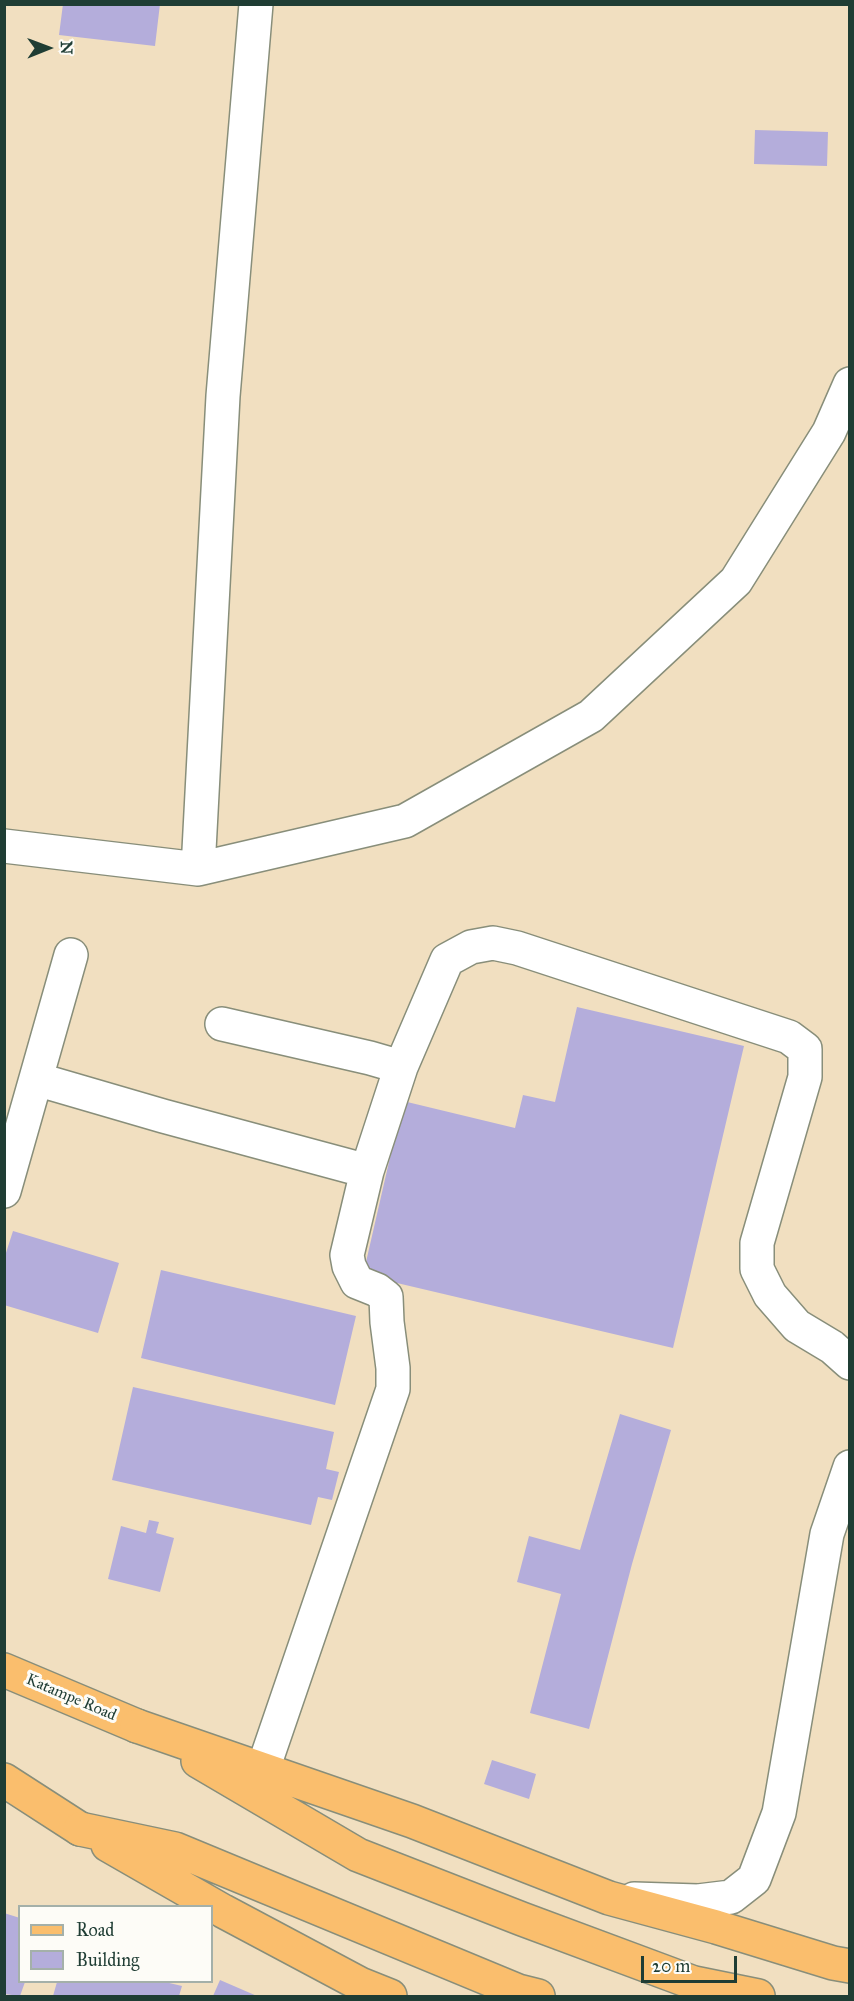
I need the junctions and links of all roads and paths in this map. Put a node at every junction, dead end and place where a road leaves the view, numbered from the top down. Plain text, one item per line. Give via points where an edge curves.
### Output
1 (256, 4) edge
2 (849, 384) edge
3 (4, 846) edge
4 (198, 869) junction
5 (72, 955) dead end
6 (222, 1024) dead end
7 (401, 1067) junction
8 (36, 1079) junction
9 (367, 1171) junction
10 (4, 1191) edge
11 (849, 1363) edge
12 (849, 1467) edge
13 (4, 1670) edge
14 (137, 1726) junction
15 (263, 1769) junction
16 (4, 1780) edge
17 (80, 1829) junction
18 (609, 1898) junction
19 (849, 1966) edge
20 (390, 1996) edge
21 (538, 1996) edge
22 (758, 1996) edge

1 - 4 street via 223,396
2 - 4 street via 829,432 736,581 591,716 405,821
3 - 4 street
5 - 8 street
6 - 7 street
7 - 9 street
7 - 11 street via 447,960 471,947 493,943 789,1037 805,1049 805,1077 757,1243 757,1269 770,1295 797,1326 832,1347
8 - 9 street
8 - 10 street
9 - 15 street via 347,1255 348,1266 357,1282 386,1297 393,1389
12 - 18 street via 827,1534 779,1813 754,1879 731,1897 698,1901
13 - 14 main road, Katampe Road
14 - 15 main road
14 - 22 main road via 358,1855 694,1983
15 - 18 main road via 412,1821
16 - 17 main road
17 - 20 main road via 224,1911
17 - 21 main road via 175,1849
18 - 19 main road

